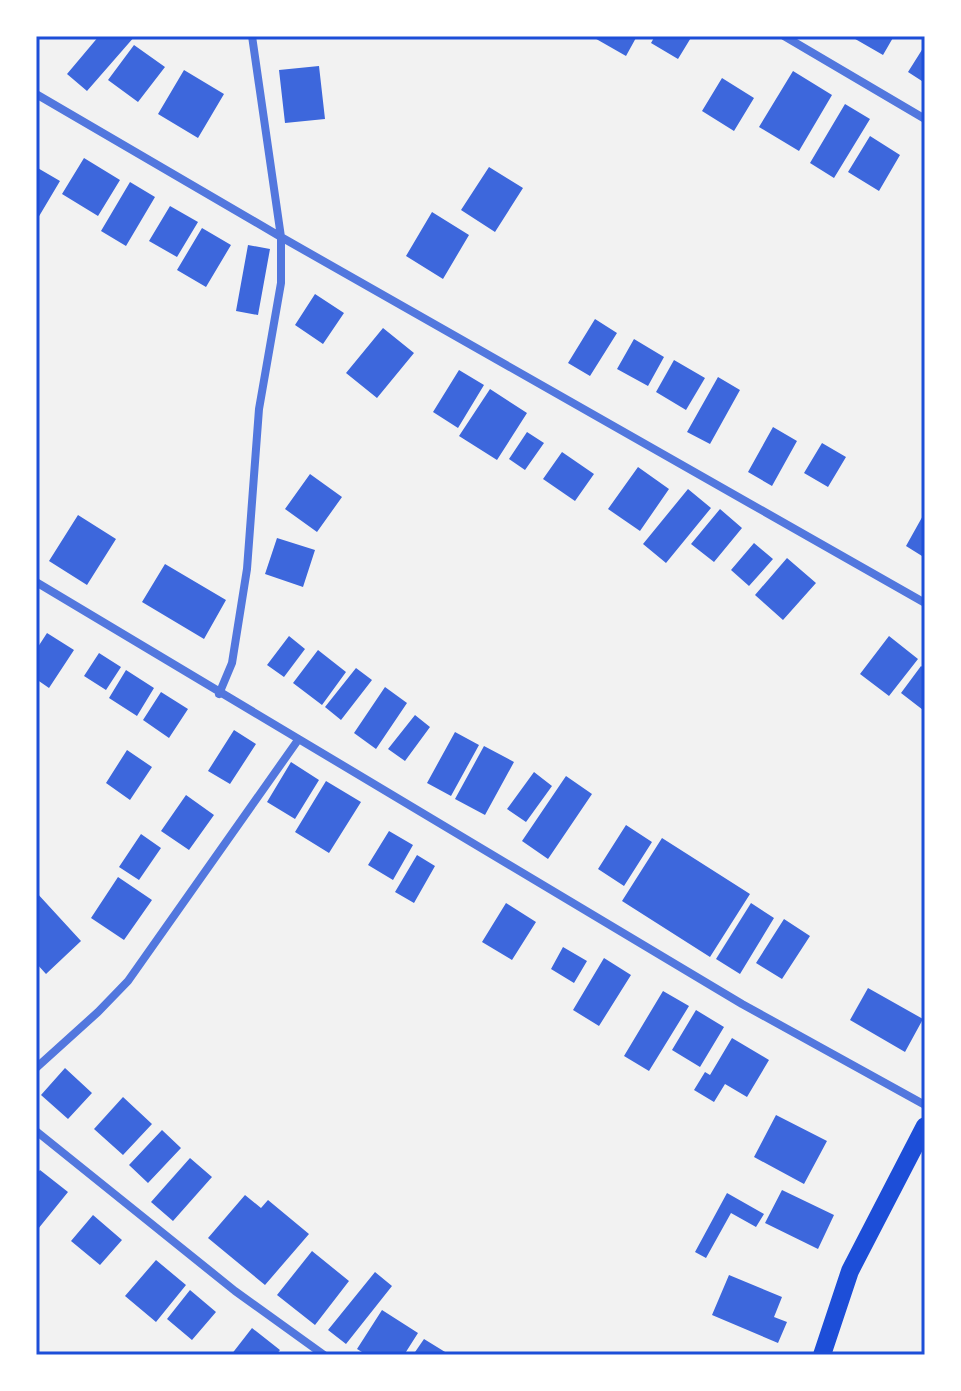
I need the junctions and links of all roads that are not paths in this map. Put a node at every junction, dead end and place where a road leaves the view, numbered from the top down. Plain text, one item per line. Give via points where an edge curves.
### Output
1 (252, 36) edge
2 (784, 36) edge
3 (36, 94) edge
4 (925, 119) edge
5 (281, 237) junction
6 (36, 582) edge
7 (925, 603) edge
8 (219, 694) junction
9 (298, 740) junction
10 (36, 1068) edge
11 (925, 1105) edge
12 (925, 1126) edge
13 (36, 1131) edge
14 (324, 1355) edge
15 (822, 1355) edge

1 - 5 street
2 - 4 street
3 - 5 street
5 - 7 street
5 - 8 street via 281,283 259,409 247,569 232,663
6 - 8 street
8 - 9 street
9 - 10 street via 128,981
9 - 11 street via 742,1004
12 - 15 main road via 850,1271
13 - 14 street via 235,1291

